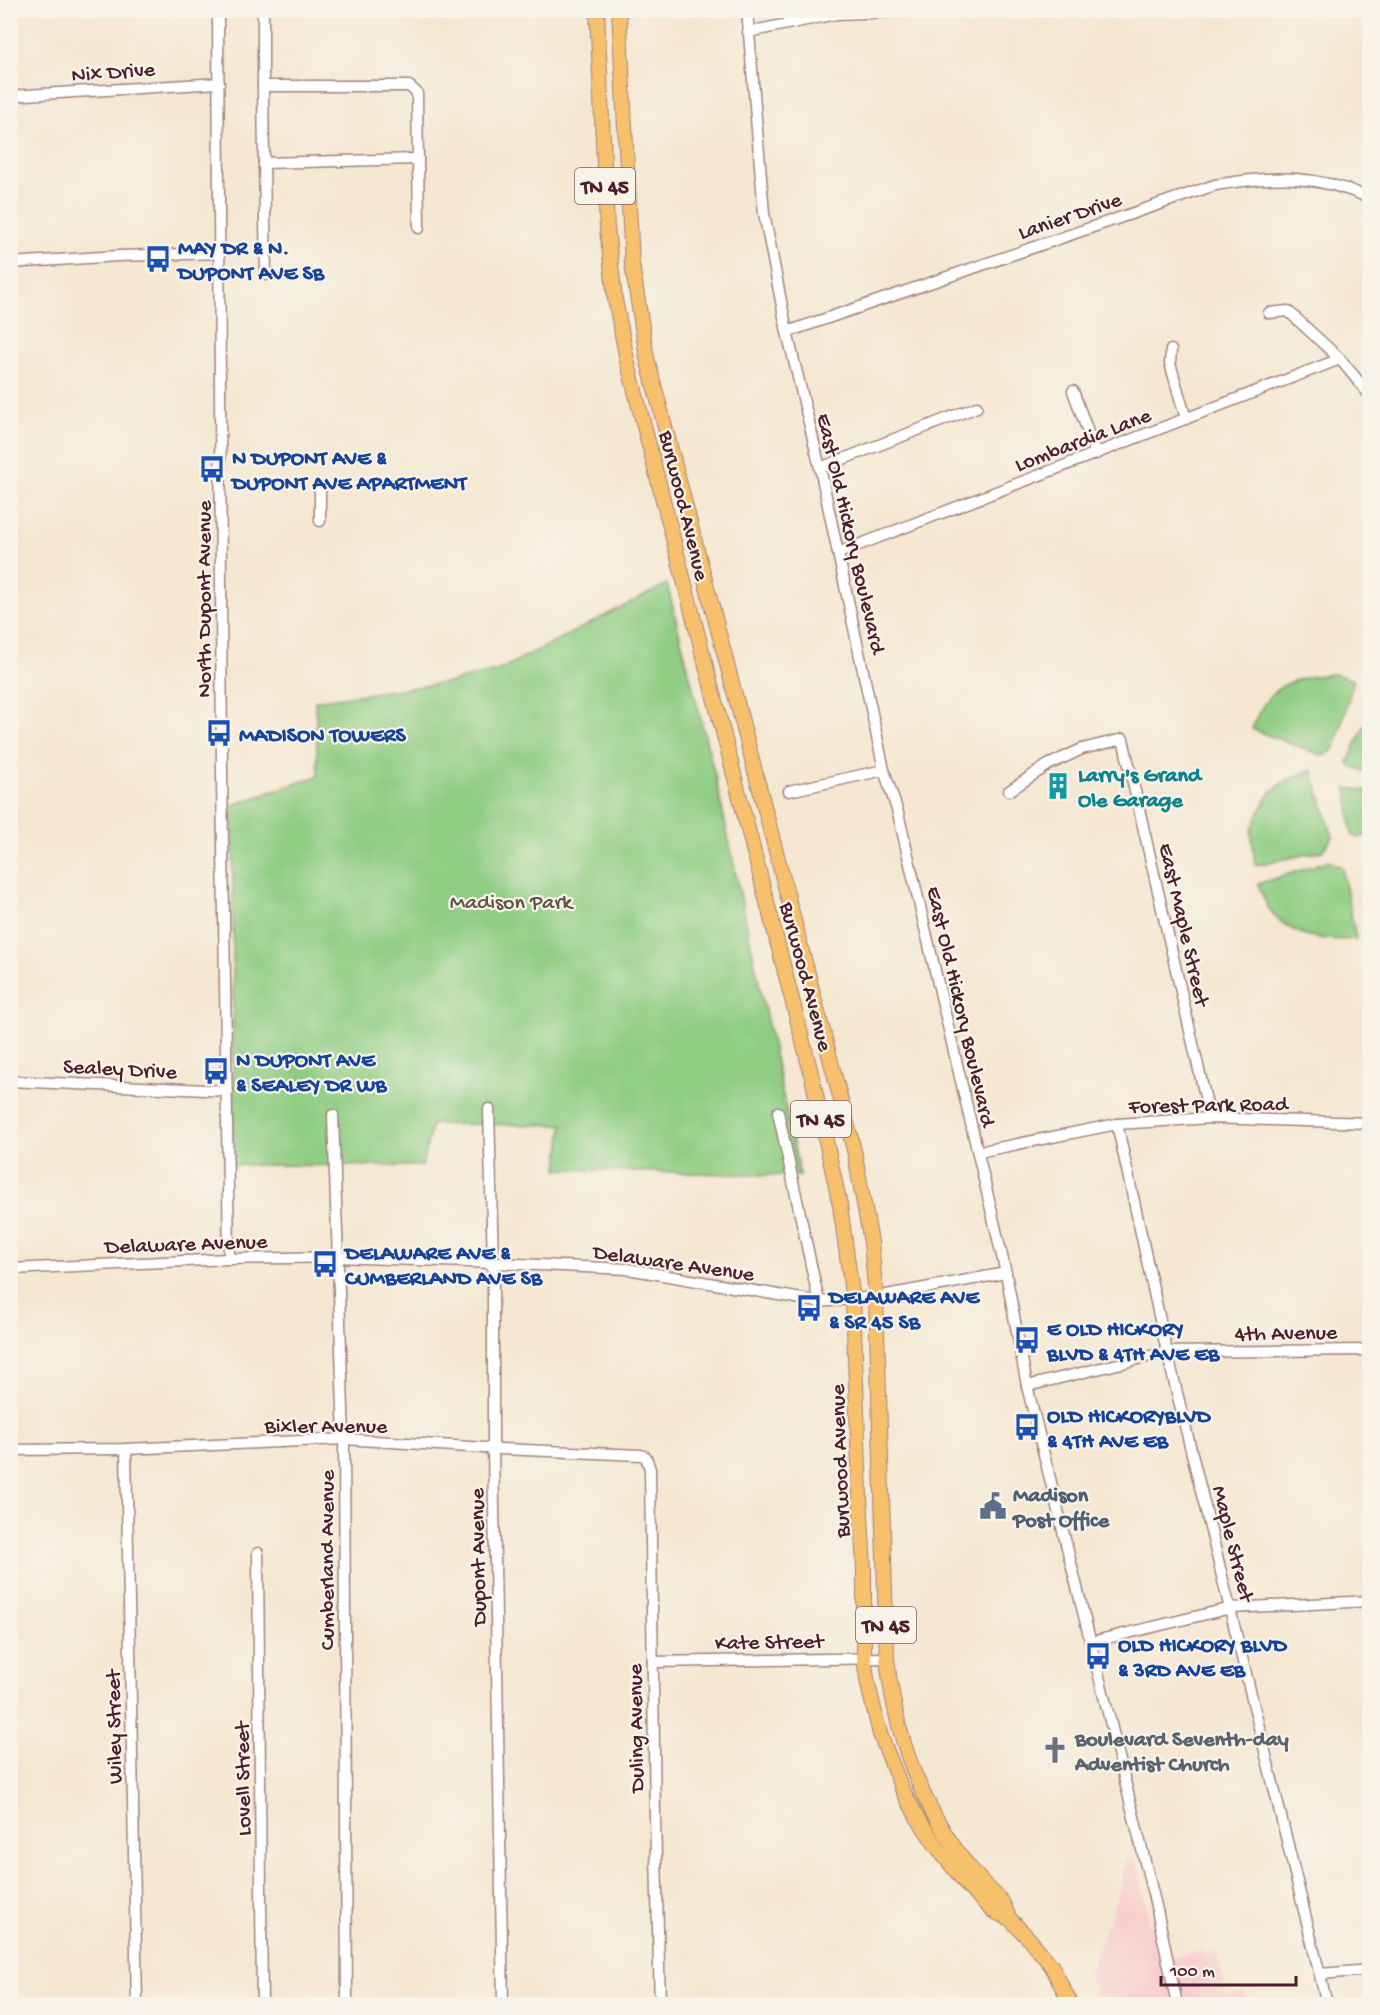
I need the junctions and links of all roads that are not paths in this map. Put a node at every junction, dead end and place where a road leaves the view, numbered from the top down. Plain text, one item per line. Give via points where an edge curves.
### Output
1 (218, 10) edge
2 (263, 10) edge
3 (597, 10) edge
4 (620, 10) edge
5 (747, 10) edge
6 (952, 10) edge
7 (748, 32) junction
8 (219, 83) junction
9 (263, 86) junction
10 (10, 96) edge
11 (418, 159) junction
12 (264, 163) junction
13 (1370, 198) edge
14 (419, 228) dead end
15 (220, 252) junction
16 (10, 263) edge
17 (266, 275) dead end
18 (1269, 313) dead end
19 (787, 332) junction
20 (1171, 350) dead end
21 (1340, 359) junction
22 (1073, 391) dead end
23 (1369, 394) edge
24 (977, 407) dead end
25 (1186, 419) junction
26 (1096, 454) junction
27 (820, 468) junction
28 (320, 488) dead end
29 (320, 520) dead end
30 (838, 553) junction
31 (884, 770) junction
32 (789, 791) dead end
33 (1010, 791) dead end
34 (10, 1081) edge
35 (228, 1091) junction
36 (489, 1109) dead end
37 (778, 1112) dead end
38 (333, 1115) dead end
39 (1210, 1118) junction
40 (1370, 1123) edge
41 (1117, 1124) junction
42 (978, 1152) junction
43 (337, 1257) junction
44 (229, 1259) junction
45 (493, 1263) junction
46 (10, 1269) edge
47 (1006, 1273) junction
48 (876, 1297) junction
49 (853, 1300) junction
50 (819, 1302) junction
51 (1370, 1350) edge
52 (1167, 1353) junction
53 (1027, 1386) junction
54 (344, 1439) junction
55 (126, 1449) junction
56 (493, 1449) junction
57 (10, 1450) edge
58 (641, 1455) joint
59 (258, 1552) dead end
60 (1370, 1601) edge
61 (1231, 1608) junction
62 (1091, 1642) junction
63 (864, 1658) junction
64 (887, 1658) junction
65 (653, 1662) junction
66 (1010, 1919) junction
67 (1370, 1971) edge
68 (1320, 1974) junction
69 (137, 2004) edge
70 (262, 2004) edge
71 (346, 2004) edge
72 (503, 2004) edge
73 (660, 2004) edge
74 (1071, 2004) edge
75 (1177, 2004) edge
76 (1327, 2004) edge

1 - 8 street, North Dupont Avenue
2 - 9 street
3 - 49 main road, Burwood Avenue / TN 45 via 608,229 615,299 627,360 812,1077 840,1205
4 - 48 main road, Burwood Avenue / TN 45 via 632,264 647,358 854,1150 871,1242
5 - 7 street, East Old Hickory Boulevard
6 - 7 street via 836,14
7 - 19 street, East Old Hickory Boulevard via 764,213
8 - 10 street, Nix Drive
8 - 15 street, North Dupont Avenue
9 - 11 street via 409,86 417,93
9 - 12 street
11 - 12 street
11 - 14 street
12 - 17 street
13 - 19 street, Lanier Drive via 1343,187 1297,178 1272,177 1215,185
15 - 16 street
15 - 35 street, North Dupont Avenue via 226,509 222,777
18 - 21 street via 1288,311
19 - 27 street, East Old Hickory Boulevard
20 - 25 street via 1170,363
21 - 23 street
21 - 25 street, Lombardia Lane
22 - 26 street
24 - 27 street
25 - 26 street, Lombardia Lane
26 - 30 street, Lombardia Lane
27 - 30 street, East Old Hickory Boulevard
28 - 29 street
30 - 31 street, East Old Hickory Boulevard
31 - 32 street
31 - 42 street, East Old Hickory Boulevard via 898,813
33 - 39 street, East Maple Street via 1048,765 1082,749 1123,739
34 - 35 street, Sealey Drive
35 - 44 street, North Dupont Avenue
36 - 45 street, Dupont Avenue
37 - 50 street
38 - 43 street, Cumberland Avenue
39 - 40 street, Forest Park Road
39 - 41 street, Forest Park Road
41 - 42 street, Forest Park Road
41 - 52 street, Maple Street
42 - 47 street, East Old Hickory Boulevard
43 - 44 street, Delaware Avenue
43 - 45 street, Delaware Avenue
43 - 54 street, Cumberland Avenue
44 - 46 street, Delaware Avenue
45 - 50 street, Delaware Avenue via 628,1269
45 - 56 street, Dupont Avenue
47 - 48 street, Delaware Avenue
47 - 53 street, East Old Hickory Boulevard
48 - 49 street, Delaware Avenue
48 - 64 main road, Burwood Avenue / TN 45
49 - 50 street, Delaware Avenue
49 - 63 main road, Burwood Avenue / TN 45
51 - 52 street, 4th Avenue
52 - 53 street, 4th Avenue
52 - 61 street, Maple Street
53 - 62 street, East Old Hickory Boulevard
54 - 55 street, Bixler Avenue
54 - 56 street, Bixler Avenue
54 - 71 street, Cumberland Avenue
55 - 57 street, Bixler Avenue
55 - 69 street, Wiley Street
56 - 58 street, Bixler Avenue
56 - 72 street, Dupont Avenue
58 - 65 street, Duling Avenue via 646,1457 650,1469
59 - 70 street, Lovell Street
60 - 61 street
61 - 62 street
61 - 68 street, Maple Street
62 - 75 street, East Old Hickory Boulevard
63 - 64 street, Kate Street
63 - 65 street, Kate Street
63 - 66 main road, Burwood Avenue / TN 45 via 880,1734 917,1817 970,1888 993,1911
64 - 66 main road, Burwood Avenue / TN 45 via 896,1716 915,1775 956,1850 1002,1902
65 - 73 street, Duling Avenue
66 - 74 main road, Burwood Avenue / TN 45 via 1051,1965
67 - 68 street
68 - 76 street, Maple Street

